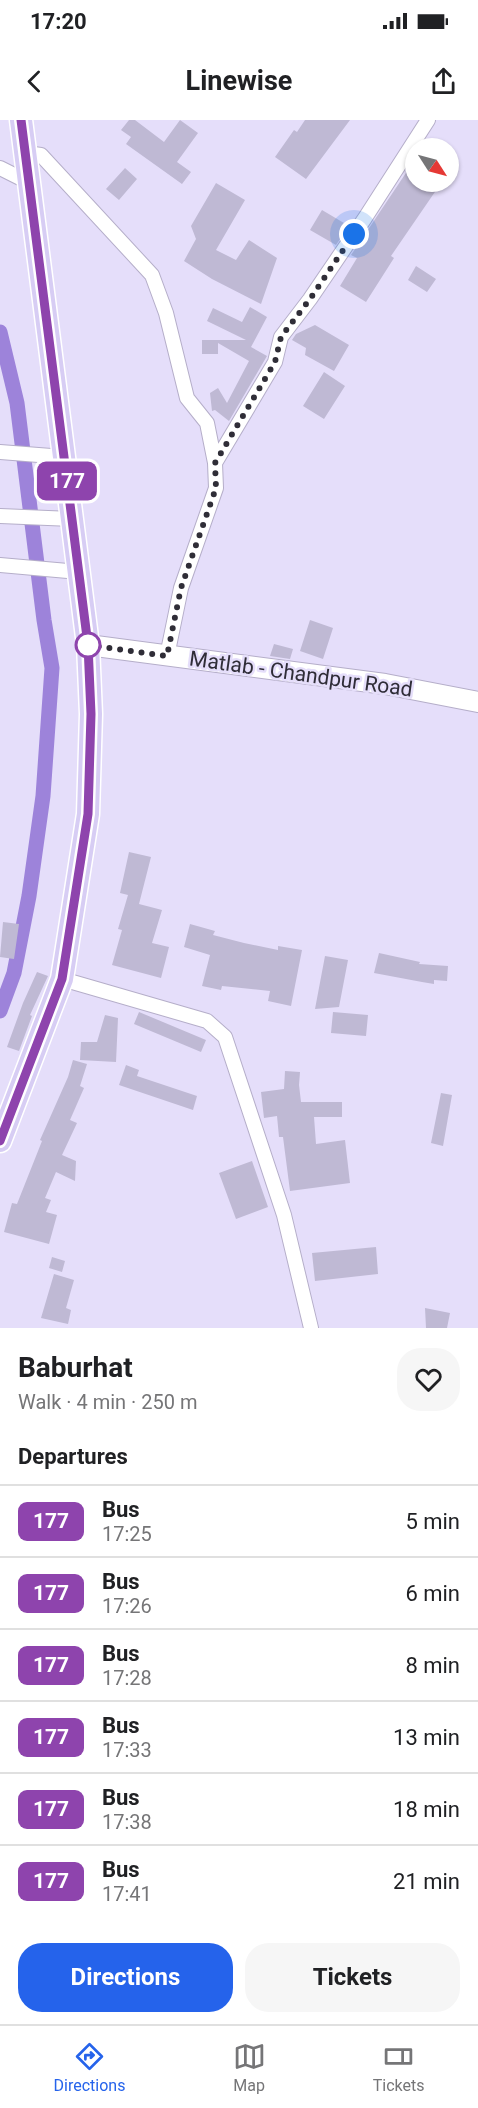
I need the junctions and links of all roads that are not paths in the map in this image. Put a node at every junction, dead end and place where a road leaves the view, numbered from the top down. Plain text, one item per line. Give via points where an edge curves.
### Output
1 (21, 120) edge
2 (428, 120) edge
3 (26, 153) junction
4 (0, 168) edge
5 (30, 183) junction
6 (6, 452) edge
7 (64, 457) junction
8 (215, 463) junction
9 (0, 516) edge
10 (72, 519) junction
11 (0, 565) edge
12 (79, 572) junction
13 (88, 645) junction
14 (167, 656) junction
15 (478, 702) edge
16 (62, 979) junction
17 (0, 1141) edge
18 (311, 1328) edge

1 - 3 main road
2 - 8 street via 281,337 275,362
3 - 5 main road
3 - 8 street via 40,155 152,275 166,313 187,398 207,423
4 - 5 street
5 - 7 main road
6 - 7 street
7 - 10 main road
8 - 14 street via 216,488 181,588
9 - 10 street
10 - 12 main road
11 - 12 street
12 - 13 main road
13 - 14 main road, Matlab - Chandpur Road
13 - 16 main road via 88,814
14 - 15 main road, Matlab - Chandpur Road via 385,684
16 - 17 main road
16 - 18 street via 207,1021 225,1037 284,1215

